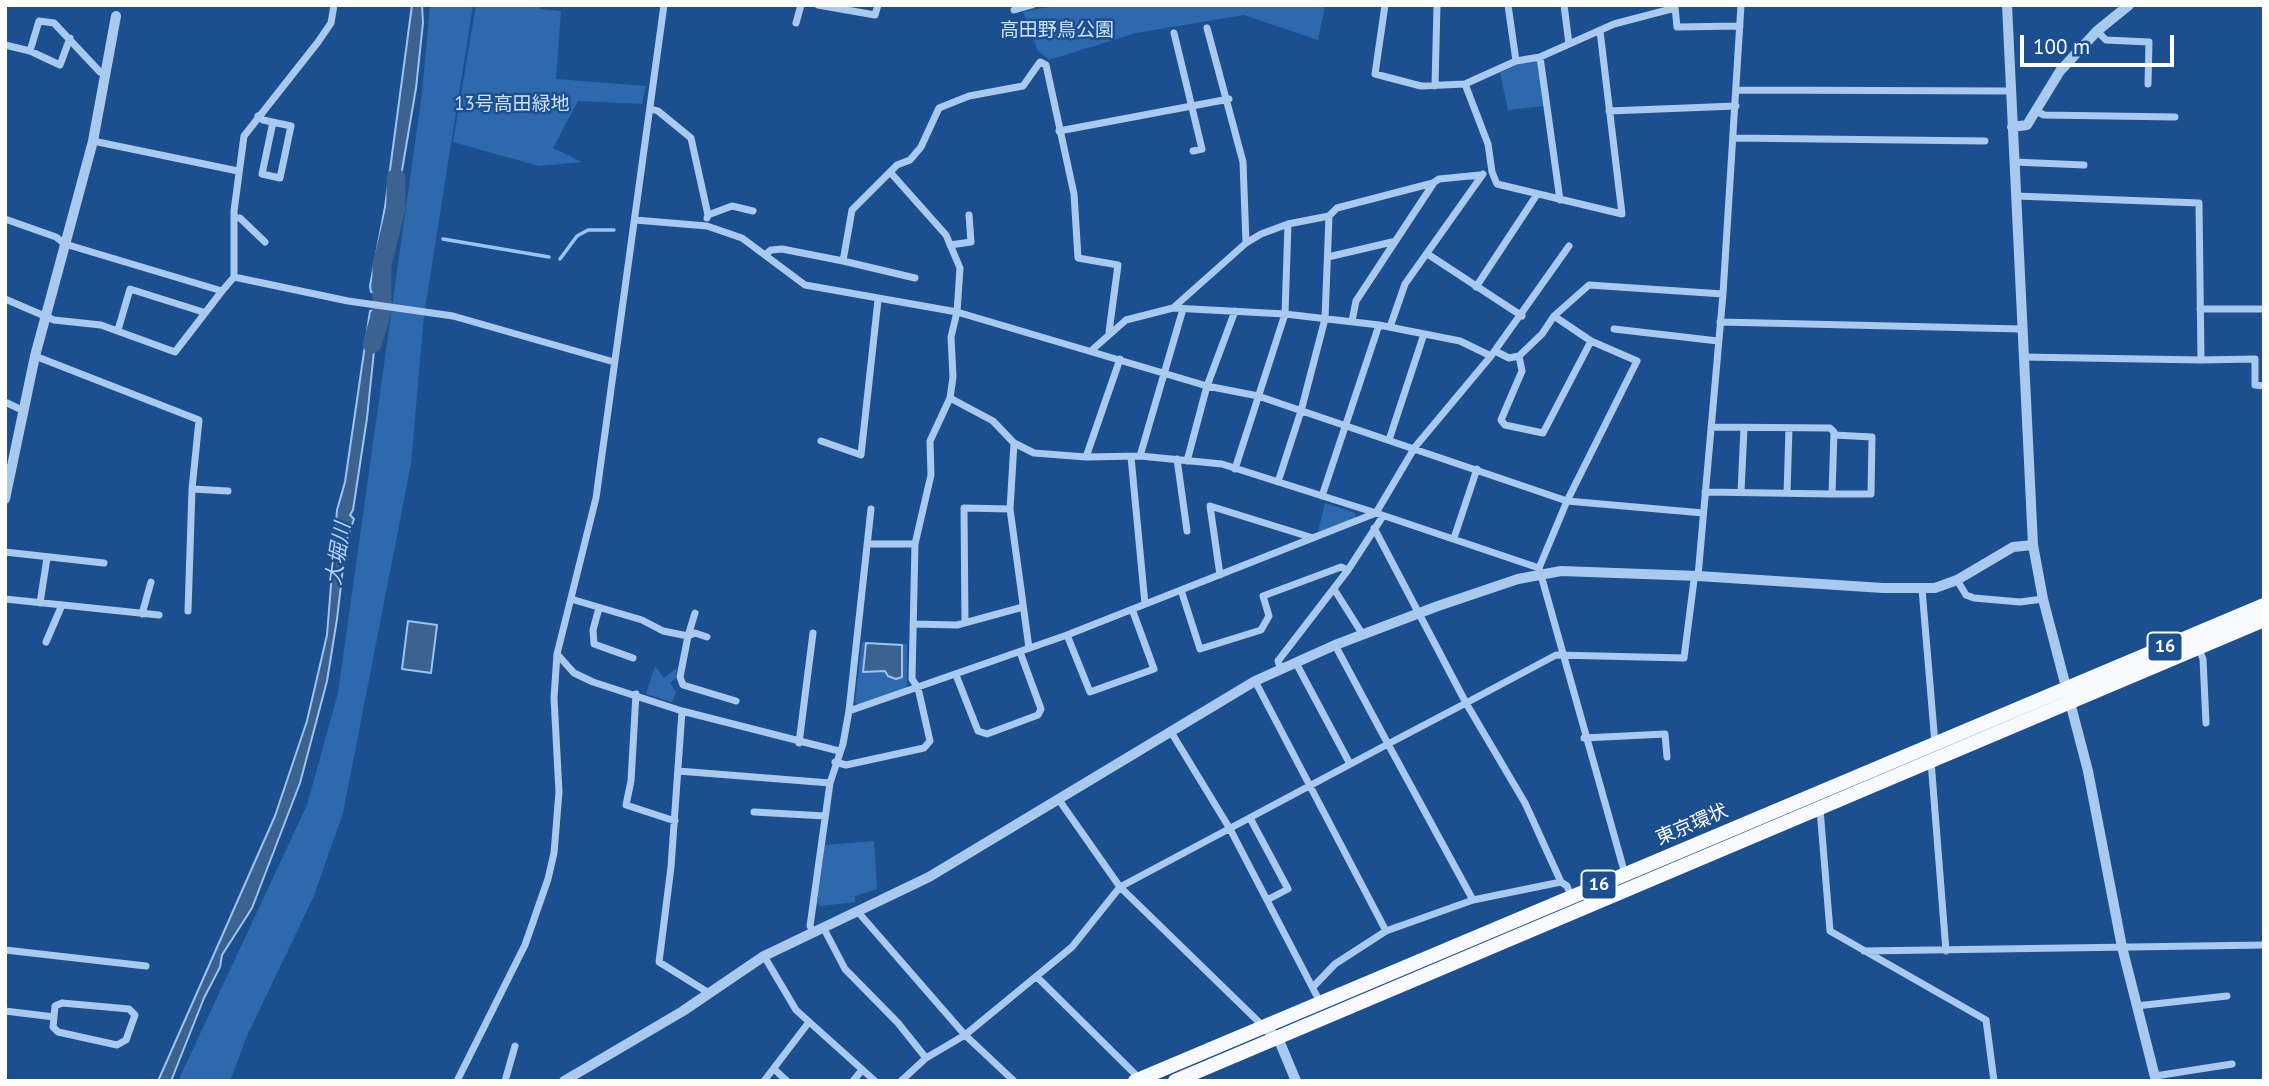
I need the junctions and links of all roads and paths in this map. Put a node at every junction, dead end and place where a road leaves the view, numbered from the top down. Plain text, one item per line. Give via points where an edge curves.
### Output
1 (334, 5) edge
2 (664, 5) edge
3 (801, 5) edge
4 (818, 5) edge
5 (878, 5) edge
6 (1032, 5) edge
7 (1385, 5) edge
8 (1437, 5) edge
9 (1508, 5) edge
10 (1564, 5) edge
11 (1741, 5) edge
12 (2007, 5) edge
13 (2129, 5) edge
14 (1675, 7) edge
15 (116, 10) edge
16 (1014, 10) dead end
17 (796, 23) dead end
18 (1740, 26) junction
19 (1208, 28) dead end
20 (2097, 31) junction
21 (1600, 32) junction
22 (1174, 33) dead end
23 (70, 38) junction
24 (1569, 44) junction
25 (5, 45) edge
26 (30, 51) junction
27 (1541, 57) junction
28 (1516, 61) junction
29 (106, 73) junction
30 (1465, 84) junction
31 (2148, 84) dead end
32 (1435, 86) junction
33 (1737, 90) junction
34 (2010, 91) junction
35 (1229, 99) junction
36 (1193, 106) junction
37 (1736, 106) junction
38 (651, 109) junction
39 (1609, 111) junction
40 (2036, 111) junction
41 (258, 116) junction
42 (2175, 117) dead end
43 (273, 122) junction
44 (2012, 127) junction
45 (1059, 131) junction
46 (1734, 138) junction
47 (93, 141) junction
48 (1985, 141) dead end
49 (1193, 151) dead end
50 (2014, 162) junction
51 (2084, 165) dead end
52 (238, 171) junction
53 (890, 172) junction
54 (1492, 172) junction
55 (1480, 174) junction
56 (1433, 183) junction
57 (1536, 196) junction
58 (2016, 196) junction
59 (1560, 200) junction
60 (753, 211) dead end
61 (708, 215) junction
62 (969, 215) dead end
63 (1329, 216) junction
64 (234, 218) junction
65 (5, 219) edge
66 (635, 220) junction
67 (1289, 224) junction
68 (707, 226) junction
69 (265, 242) dead end
70 (1392, 242) junction
71 (1246, 243) junction
72 (65, 244) junction
73 (950, 245) junction
74 (1569, 246) dead end
75 (766, 254) junction
76 (1429, 255) junction
77 (1328, 257) junction
78 (843, 261) junction
79 (234, 277) junction
80 (915, 278) dead end
81 (1476, 287) junction
82 (222, 291) junction
83 (1723, 294) junction
84 (5, 299) edge
85 (878, 300) junction
86 (1173, 308) junction
87 (1183, 309) junction
88 (2200, 309) junction
89 (2264, 309) edge
90 (1235, 311) junction
91 (203, 312) junction
92 (957, 312) junction
93 (1285, 314) junction
94 (46, 316) junction
95 (1522, 316) junction
96 (1554, 316) junction
97 (1325, 319) junction
98 (1352, 321) junction
99 (1720, 322) junction
100 (1379, 325) junction
101 (1390, 327) junction
102 (2021, 328) junction
103 (118, 330) junction
104 (1614, 330) dead end
105 (1109, 332) junction
106 (1424, 334) junction
107 (1591, 341) junction
108 (1717, 341) junction
109 (1092, 350) junction
110 (1493, 354) junction
111 (35, 356) junction
112 (1519, 356) junction
113 (2022, 357) junction
114 (1120, 359) junction
115 (2201, 360) junction
116 (614, 362) junction
117 (1163, 372) junction
118 (1207, 386) junction
119 (2264, 386) edge
120 (1258, 396) junction
121 (950, 398) junction
122 (5, 402) edge
123 (22, 410) junction
124 (1301, 411) junction
125 (1345, 424) junction
126 (1711, 427) junction
127 (1744, 428) junction
128 (1789, 428) junction
129 (1834, 435) junction
130 (821, 440) dead end
131 (1389, 440) junction
132 (1014, 443) junction
133 (1415, 447) junction
134 (10, 448) edge
135 (1140, 456) junction
136 (1086, 457) junction
137 (1131, 457) junction
138 (1177, 459) junction
139 (1187, 461) junction
140 (1235, 469) junction
141 (1477, 469) junction
142 (1278, 482) junction
143 (192, 489) junction
144 (228, 491) dead end
145 (1705, 492) junction
146 (1741, 492) junction
147 (1787, 493) junction
148 (1832, 494) junction
149 (5, 496) edge
150 (1322, 496) junction
151 (1567, 500) junction
152 (871, 509) dead end
153 (1010, 509) junction
154 (1703, 513) junction
155 (1379, 514) junction
156 (1374, 528) junction
157 (1187, 531) dead end
158 (1314, 538) junction
159 (1454, 538) junction
160 (869, 544) junction
161 (915, 544) junction
162 (2033, 545) junction
163 (5, 552) edge
164 (47, 558) junction
165 (104, 564) dead end
166 (1348, 570) junction
167 (1540, 571) junction
168 (1220, 575) junction
169 (1698, 576) junction
170 (1957, 580) junction
171 (151, 582) dead end
172 (1334, 589) junction
173 (1922, 589) junction
174 (1181, 590) junction
175 (570, 598) junction
176 (5, 599) edge
177 (2043, 599) junction
178 (40, 603) junction
179 (1145, 604) junction
180 (62, 605) junction
181 (2264, 605) edge
182 (1023, 607) junction
183 (599, 608) junction
184 (1132, 609) junction
185 (187, 611) dead end
186 (695, 613) dead end
187 (1421, 613) junction
188 (142, 614) junction
189 (159, 615) dead end
190 (2264, 620) edge
191 (965, 623) junction
192 (913, 624) junction
193 (813, 633) dead end
194 (1067, 635) junction
195 (1363, 635) junction
196 (688, 636) junction
197 (707, 637) dead end
198 (2196, 641) junction
199 (47, 642) dead end
200 (1335, 645) junction
201 (1028, 648) junction
202 (1020, 652) junction
203 (557, 654) junction
204 (1563, 654) junction
205 (633, 658) dead end
206 (1296, 663) junction
207 (1281, 669) junction
208 (956, 675) junction
209 (1255, 681) junction
210 (918, 688) junction
211 (636, 694) junction
212 (2068, 694) junction
213 (736, 701) dead end
214 (1466, 703) junction
215 (682, 711) junction
216 (849, 711) junction
217 (2206, 723) dead end
218 (1171, 732) junction
219 (1584, 738) junction
220 (799, 743) junction
221 (1388, 744) junction
222 (1935, 744) junction
223 (839, 751) junction
224 (1667, 757) dead end
225 (1931, 760) junction
226 (835, 762) junction
227 (1350, 764) junction
228 (678, 771) junction
229 (830, 783) junction
230 (1309, 785) junction
231 (1059, 800) junction
232 (1819, 807) junction
233 (754, 811) dead end
234 (825, 816) junction
235 (1250, 818) junction
236 (675, 821) junction
237 (1230, 829) junction
238 (1625, 874) junction
239 (1561, 882) junction
240 (1120, 887) junction
241 (1572, 896) junction
242 (1268, 900) junction
243 (1473, 900) junction
244 (858, 912) junction
245 (818, 929) junction
246 (1386, 931) junction
247 (2264, 945) edge
248 (2122, 947) junction
249 (5, 950) edge
250 (1864, 951) junction
251 (1946, 951) junction
252 (764, 956) junction
253 (146, 966) dead end
254 (1037, 977) junction
255 (1313, 987) junction
256 (709, 993) junction
257 (2227, 996) dead end
258 (1320, 1002) junction
259 (2136, 1006) junction
260 (5, 1011) edge
261 (54, 1017) junction
262 (809, 1022) junction
263 (1265, 1028) junction
264 (964, 1035) junction
265 (1278, 1038) junction
266 (515, 1046) dead end
267 (926, 1058) junction
268 (2232, 1064) dead end
269 (774, 1069) junction
270 (862, 1070) junction
271 (2155, 1078) edge
272 (1136, 1080) edge
273 (457, 1081) edge
274 (505, 1081) edge
275 (564, 1081) edge
276 (764, 1081) edge
277 (787, 1081) edge
278 (853, 1081) edge
279 (875, 1081) edge
280 (901, 1081) edge
281 (1014, 1081) edge
282 (1175, 1081) edge
283 (1296, 1081) edge
284 (1994, 1081) edge

1 - 41 street via 331,23
2 - 38 street
3 - 17 street
4 - 5 street via 875,15
6 - 16 street
7 - 32 street via 1375,74
8 - 32 street
9 - 28 street
10 - 24 street
11 - 18 street
12 - 34 street
13 - 20 street
14 - 18 street via 1676,27
14 - 21 street
15 - 29 street
18 - 33 street
19 - 35 street
20 - 31 street via 2106,40 2149,42
20 - 40 street via 2060,71
21 - 24 street
21 - 39 street
22 - 36 street
23 - 26 street via 61,65
23 - 26 street via 54,23 39,21
23 - 29 street
24 - 27 street
25 - 26 street
27 - 28 street
27 - 59 street
28 - 30 street
29 - 47 street
30 - 32 street
30 - 54 street via 1488,144
33 - 34 street
33 - 37 street
34 - 44 street
35 - 36 street
35 - 71 street via 1243,162
36 - 45 street
36 - 49 street via 1202,149
37 - 39 street
37 - 46 street
38 - 61 street via 691,138
38 - 66 street
39 - 59 street via 1622,214
40 - 42 street via 2044,115
40 - 44 street via 2027,125
41 - 43 street
41 - 52 street via 244,136
43 - 43 street via 291,126 280,177 262,174
44 - 50 street
45 - 53 street via 1046,65 1040,62 1023,86 969,96 939,108 921,147
45 - 105 street via 1074,194 1078,258 1118,265
46 - 48 street
46 - 83 street
47 - 52 street
47 - 72 street
50 - 51 street
50 - 58 street
52 - 64 street
53 - 73 street
53 - 78 street via 852,210
54 - 55 street
54 - 57 street via 1497,184
55 - 56 street
55 - 76 street
56 - 63 street via 1337,208
56 - 70 street
57 - 59 street
57 - 81 street
58 - 88 street via 2199,203
58 - 102 street
60 - 61 street via 732,206
61 - 68 street
62 - 73 street via 971,242
63 - 67 street
63 - 77 street
64 - 69 street via 240,218
64 - 79 street
65 - 72 street
66 - 68 street
66 - 116 street
67 - 71 street
67 - 93 street
68 - 75 street via 742,238
70 - 77 street
70 - 98 street via 1356,301
71 - 86 street
72 - 82 street
72 - 94 street
73 - 92 street via 960,268
74 - 95 street
75 - 78 street via 782,249
75 - 85 street via 805,285
76 - 81 street
76 - 101 street via 1405,284
77 - 97 street
78 - 80 street
79 - 82 street
79 - 116 street via 348,301 453,316
81 - 95 street
82 - 91 street
83 - 96 street via 1589,285
83 - 99 street
84 - 94 street
85 - 92 street
85 - 130 street via 861,456
86 - 87 street
86 - 105 street via 1126,320
87 - 90 street
87 - 117 street
88 - 89 street
88 - 115 street
90 - 93 street
90 - 118 street
91 - 103 street via 175,352
91 - 103 street via 130,289
92 - 109 street
92 - 121 street via 951,337
93 - 97 street
93 - 120 street
94 - 103 street
94 - 111 street
95 - 110 street
96 - 107 street
96 - 112 street
97 - 98 street
97 - 124 street
98 - 100 street
99 - 102 street
99 - 108 street
100 - 101 street
100 - 125 street
101 - 106 street
102 - 113 street
104 - 108 street
105 - 109 street
106 - 110 street
106 - 131 street
107 - 112 street via 1543,433 1505,425 1502,420 1522,371
107 - 151 street via 1637,361
108 - 126 street
109 - 114 street
110 - 112 street
110 - 133 street
111 - 123 street
111 - 143 street via 199,419
113 - 115 street
113 - 162 street
114 - 117 street
114 - 136 street
115 - 119 street via 2255,359 2255,385
116 - 175 street via 596,498
117 - 118 street
117 - 135 street
118 - 120 street
118 - 139 street
120 - 124 street
120 - 140 street
121 - 132 street via 993,421
121 - 161 street via 930,441 931,475
122 - 123 street
123 - 134 street
124 - 125 street
124 - 142 street
125 - 131 street
125 - 150 street
126 - 127 street
126 - 145 street
127 - 128 street
127 - 146 street
128 - 129 street via 1830,428
128 - 147 street
129 - 148 street
129 - 148 street via 1872,437 1871,494
131 - 133 street
132 - 136 street via 1034,453
132 - 153 street
133 - 141 street
133 - 155 street
134 - 149 street
135 - 137 street
135 - 138 street
136 - 137 street
137 - 179 street
138 - 139 street
138 - 157 street
139 - 140 street
140 - 142 street
141 - 151 street
141 - 159 street
142 - 150 street
143 - 144 street
143 - 185 street
145 - 146 street
145 - 154 street
146 - 147 street
147 - 148 street
150 - 155 street
151 - 154 street
151 - 167 street
152 - 160 street
153 - 182 street
153 - 191 street via 964,508
154 - 169 street
155 - 156 street
155 - 158 street
155 - 159 street
156 - 166 street
156 - 187 street
158 - 168 street
158 - 168 street via 1210,506
159 - 167 street
160 - 161 street
160 - 216 street
161 - 192 street
162 - 170 street via 2013,547
162 - 177 street
163 - 164 street
164 - 165 street
164 - 178 street
166 - 172 street
166 - 174 street via 1341,567 1263,596 1269,616 1261,630 1200,649
167 - 169 street
167 - 187 street
167 - 204 street
168 - 174 street
169 - 173 street
169 - 204 street via 1684,658
170 - 173 street
170 - 177 street via 1966,595 1974,598
171 - 188 street
172 - 195 street
172 - 207 street via 1278,661
173 - 222 street
174 - 179 street
175 - 183 street
175 - 203 street
176 - 178 street
177 - 212 street
178 - 180 street
179 - 184 street
180 - 188 street
180 - 199 street
181 - 198 highway, 東京環状 / 16
182 - 191 street
182 - 201 street
183 - 196 street
183 - 205 street via 594,644
184 - 194 street
184 - 194 street via 1154,668 1090,691
186 - 196 street
187 - 195 street
187 - 214 street
188 - 189 street
190 - 198 highway, 東京環状 / 16
191 - 192 street
192 - 210 street via 912,679
193 - 220 street
194 - 201 street
195 - 200 street
196 - 197 street
196 - 213 street via 680,677 683,685
198 - 212 highway, 東京環状 / 16
198 - 217 street via 2203,659
200 - 206 street
200 - 221 street
201 - 202 street
202 - 208 street
202 - 208 street via 1041,709 1038,715 987,734 978,731
203 - 211 street via 575,673
203 - 273 street via 554,698 559,792 548,879 525,944
204 - 214 street
204 - 219 street
206 - 207 street
206 - 227 street
207 - 209 street
208 - 210 street
209 - 218 street
209 - 230 street
210 - 216 street
210 - 226 street via 930,741 924,748 846,765
211 - 215 street
211 - 236 street via 626,805
212 - 222 highway, 東京環状 / 16
212 - 225 highway, 東京環状 / 16
212 - 248 street
214 - 221 street
214 - 239 street via 1525,803
215 - 220 street
215 - 228 street
216 - 223 street
218 - 231 street
218 - 237 street
219 - 224 street via 1665,734
219 - 238 street
220 - 223 street
221 - 227 street
221 - 243 street
222 - 238 highway, 東京環状 / 16
223 - 226 street
225 - 232 highway, 東京環状 / 16
225 - 251 street
226 - 229 street
227 - 230 street
228 - 229 street
228 - 236 street
229 - 234 street
230 - 235 street
230 - 246 street
231 - 240 street
231 - 244 street
232 - 250 street via 1830,931
232 - 265 highway, 東京環状 / 16
233 - 234 street
234 - 245 street via 810,926
235 - 237 street
235 - 242 street via 1288,889
236 - 256 street via 659,961
237 - 240 street
237 - 242 street
238 - 241 highway, 東京環状 / 16
239 - 241 street
239 - 243 street
240 - 254 street via 1072,947
240 - 263 street
241 - 258 highway, 東京環状 / 16
242 - 255 street
243 - 246 street
244 - 245 street
244 - 264 street
245 - 252 street
245 - 267 street via 845,969
246 - 255 street via 1335,964
247 - 248 street
248 - 251 street
248 - 259 street
249 - 253 street
250 - 251 street
250 - 284 street via 1986,1020
252 - 256 street
252 - 262 street via 790,1002
254 - 264 street
254 - 272 street via 1135,1073
255 - 258 street
256 - 275 street
257 - 259 street
258 - 263 highway, 東京環状 / 16
259 - 271 street
260 - 261 street
261 - 261 street via 55,1006 62,1003 129,1009 135,1014 126,1040 117,1045 58,1032 53,1027
262 - 269 street
262 - 270 street
263 - 265 street
263 - 272 highway, 東京環状 / 16
264 - 267 street
264 - 281 street
265 - 282 highway, 東京環状 / 16
265 - 283 street
266 - 274 street
267 - 280 street
268 - 271 street
269 - 276 street
269 - 277 street
270 - 278 street
270 - 279 street

